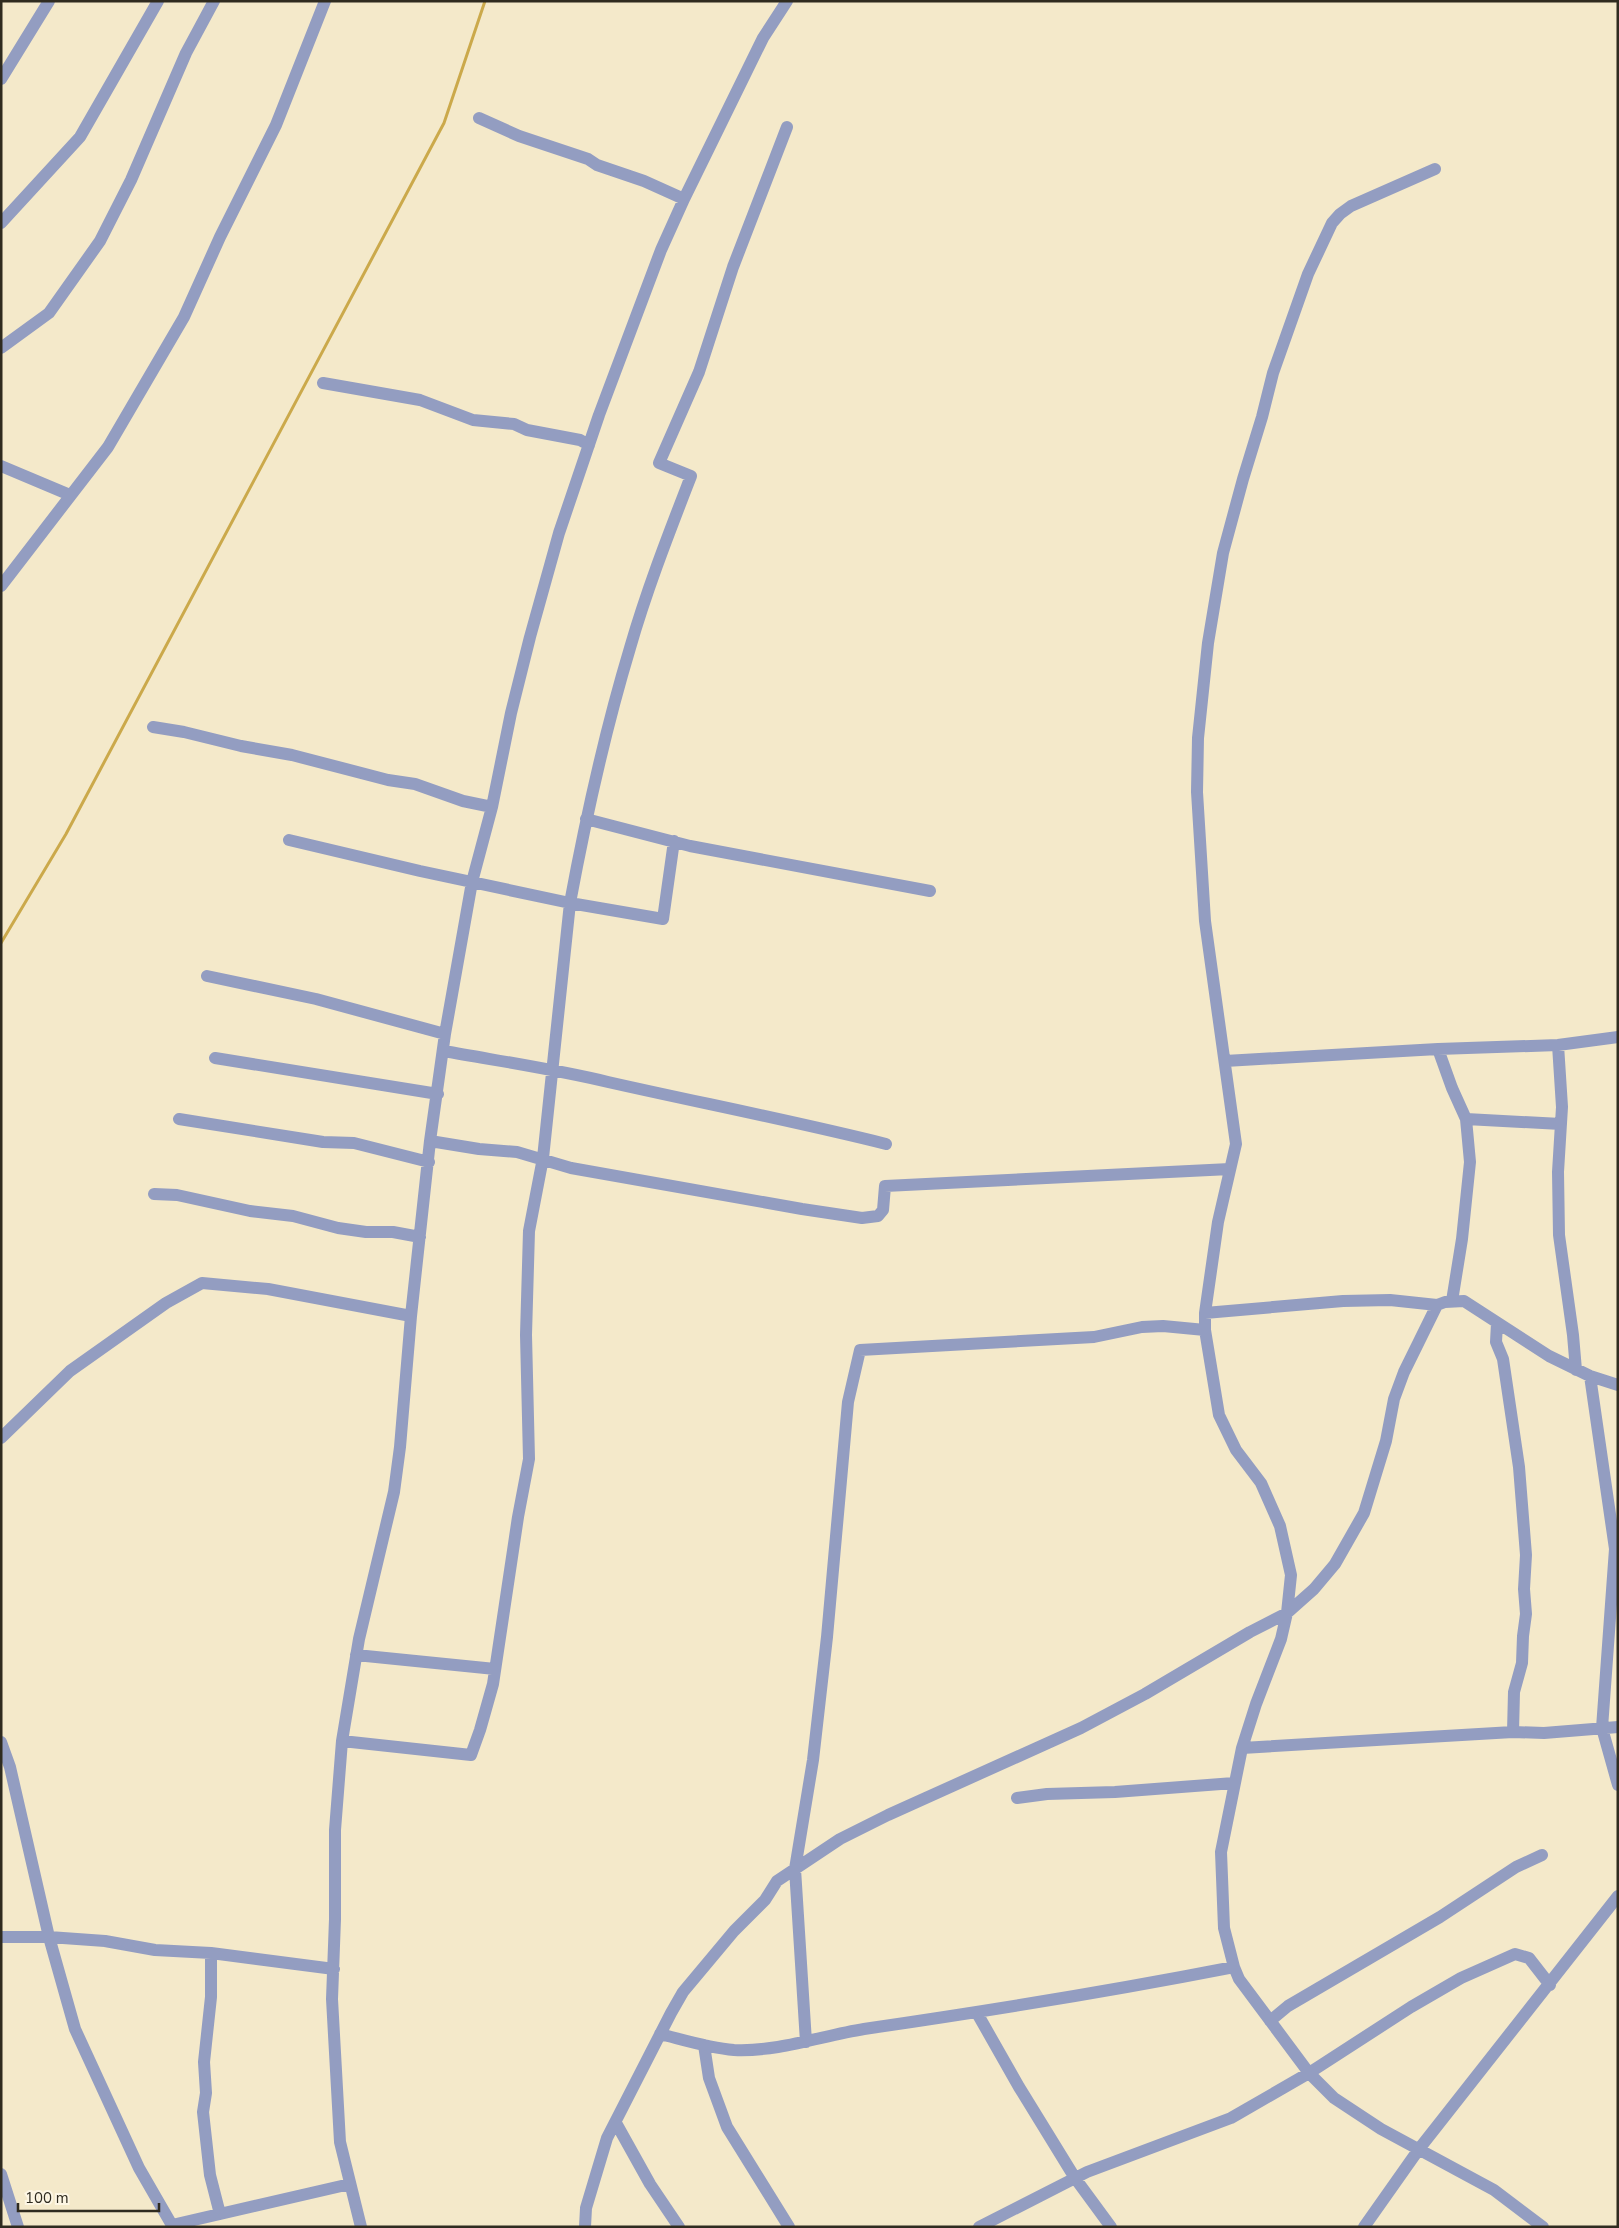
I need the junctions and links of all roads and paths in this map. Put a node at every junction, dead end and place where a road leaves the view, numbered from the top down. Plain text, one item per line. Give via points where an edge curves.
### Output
1 (49, 1) edge
2 (158, 1) edge
3 (214, 1) edge
4 (325, 1) edge
5 (787, 1) edge
6 (1, 79) edge
7 (479, 118) dead end
8 (787, 127) dead end
9 (1435, 170) dead end
10 (684, 199) junction
11 (1, 223) edge
12 (1, 348) edge
13 (323, 383) dead end
14 (589, 445) junction
15 (3, 470) edge
16 (70, 495) junction
17 (1, 586) edge
18 (153, 727) dead end
19 (492, 807) junction
20 (586, 819) junction
21 (289, 840) dead end
22 (674, 842) junction
23 (472, 882) junction
24 (930, 891) dead end
25 (570, 903) junction
26 (206, 976) dead end
27 (445, 1034) junction
28 (1618, 1037) edge
29 (1558, 1045) junction
30 (1438, 1049) junction
31 (444, 1051) junction
32 (215, 1058) dead end
33 (1225, 1061) junction
34 (552, 1071) junction
35 (438, 1094) junction
36 (179, 1118) dead end
37 (1466, 1120) junction
38 (1560, 1124) junction
39 (430, 1141) junction
40 (886, 1144) dead end
41 (543, 1158) junction
42 (429, 1162) junction
43 (1230, 1169) junction
44 (154, 1194) dead end
45 (420, 1238) junction
46 (1452, 1301) junction
47 (1437, 1305) junction
48 (1205, 1313) junction
49 (411, 1316) junction
50 (1497, 1323) junction
51 (1206, 1330) junction
52 (1576, 1370) junction
53 (1590, 1376) junction
54 (1618, 1385) edge
55 (1, 1438) edge
56 (1287, 1614) junction
57 (356, 1655) junction
58 (495, 1669) junction
59 (1618, 1727) edge
60 (1602, 1728) junction
61 (1513, 1732) junction
62 (342, 1741) junction
63 (1, 1742) edge
64 (1242, 1748) junction
65 (1234, 1783) junction
66 (1618, 1785) edge
67 (1017, 1798) dead end
68 (1542, 1855) dead end
69 (795, 1869) junction
70 (1618, 1896) edge
71 (1, 1937) edge
72 (49, 1937) junction
73 (211, 1953) junction
74 (1234, 1967) junction
75 (334, 1969) junction
76 (1550, 1985) junction
77 (977, 2013) junction
78 (1270, 2021) junction
79 (660, 2034) junction
80 (806, 2042) junction
81 (704, 2045) junction
82 (1309, 2073) junction
83 (616, 2123) junction
84 (1419, 2149) junction
85 (1, 2174) edge
86 (1075, 2178) junction
87 (350, 2184) junction
88 (220, 2214) junction
89 (172, 2226) edge
90 (18, 2227) edge
91 (361, 2227) edge
92 (585, 2227) edge
93 (679, 2227) edge
94 (789, 2227) edge
95 (979, 2227) edge
96 (1111, 2227) edge
97 (1364, 2227) edge
98 (1543, 2227) edge

1 - 6 street
2 - 11 street via 80,138
3 - 12 street via 186,52 131,180 100,242 49,312
4 - 16 street via 276,125 184,317 108,447
5 - 10 street via 763,38
7 - 10 street
8 - 20 street via 733,267 699,372 659,463 692,476 629,648
9 - 33 street via 1351,206 1332,223 1308,274 1273,373 1222,553 1208,643 1196,792 1206,921
10 - 14 street via 661,250
13 - 14 street via 420,400 473,420 514,424
14 - 19 street via 559,533 530,637
15 - 16 street
16 - 17 street
18 - 19 street via 415,784 463,802
19 - 23 street
20 - 22 street
20 - 25 street
21 - 23 street
22 - 24 street
22 - 25 street via 663,919
23 - 25 street
23 - 27 street
25 - 34 street
26 - 27 street via 316,999
27 - 31 street
28 - 29 street
29 - 30 street
29 - 38 street
30 - 33 street
30 - 37 street
31 - 34 street
31 - 35 street
32 - 35 street
33 - 43 street via 1236,1144
34 - 40 street
34 - 41 street
35 - 39 street
36 - 42 street via 323,1142 354,1143
37 - 38 street
37 - 46 street via 1470,1162
38 - 52 street via 1559,1235
39 - 41 street
39 - 42 street
41 - 43 street via 571,1168 862,1218 878,1216 883,1210 885,1186
41 - 58 street via 530,1223 527,1268 529,1459
42 - 45 street
43 - 48 street via 1218,1222
44 - 45 street via 177,1195 293,1216 338,1228 393,1232
45 - 49 street
46 - 47 street
46 - 50 street via 1473,1305
47 - 48 street via 1390,1300 1343,1301
47 - 56 street via 1394,1398 1386,1441 1364,1513 1336,1564
48 - 51 street
49 - 55 street via 268,1289 202,1284 166,1303 70,1371
49 - 57 street via 394,1492
50 - 52 street
50 - 61 street via 1496,1342 1503,1359 1520,1467 1526,1554 1526,1614 1522,1663 1514,1692
51 - 56 street via 1219,1415 1236,1450 1261,1483 1280,1526 1291,1575
51 - 69 street via 1142,1327 1094,1337 860,1350 848,1402 827,1637 813,1760
52 - 53 street
53 - 54 street
53 - 60 street via 1615,1549
56 - 64 street
56 - 69 street via 1081,1728 888,1815 840,1839
57 - 58 street
57 - 62 street
58 - 62 street via 471,1755
59 - 60 street
60 - 61 street
60 - 66 street
61 - 64 street
62 - 75 street via 335,1830
63 - 72 street via 10,1767
64 - 65 street
65 - 67 street
65 - 74 street via 1221,1852 1224,1928
68 - 78 street via 1508,1872 1440,1917 1288,2006
69 - 79 street via 777,1880 765,1900 734,1931 688,1987
69 - 80 street
70 - 76 street
71 - 72 street
72 - 73 street via 105,1941 155,1950
72 - 89 street via 75,2029 139,2168
73 - 75 street
73 - 88 street via 203,2112 210,2175
74 - 77 street
74 - 78 street via 1248,1993
75 - 87 street via 332,1999 340,2142
76 - 82 street via 1529,1958 1515,1954 1461,1978
76 - 84 street
77 - 80 street via 855,2031
77 - 86 street
78 - 82 street
79 - 81 street
79 - 83 street
80 - 81 street via 766,2049 733,2050
81 - 94 street via 708,2078 727,2127
82 - 84 street via 1334,2098
82 - 86 street via 1231,2118
83 - 92 street via 607,2138 586,2208
83 - 93 street via 650,2184
84 - 97 street
84 - 98 street via 1494,2190
85 - 90 street
86 - 95 street
86 - 96 street
87 - 88 street
87 - 91 street
88 - 89 street

